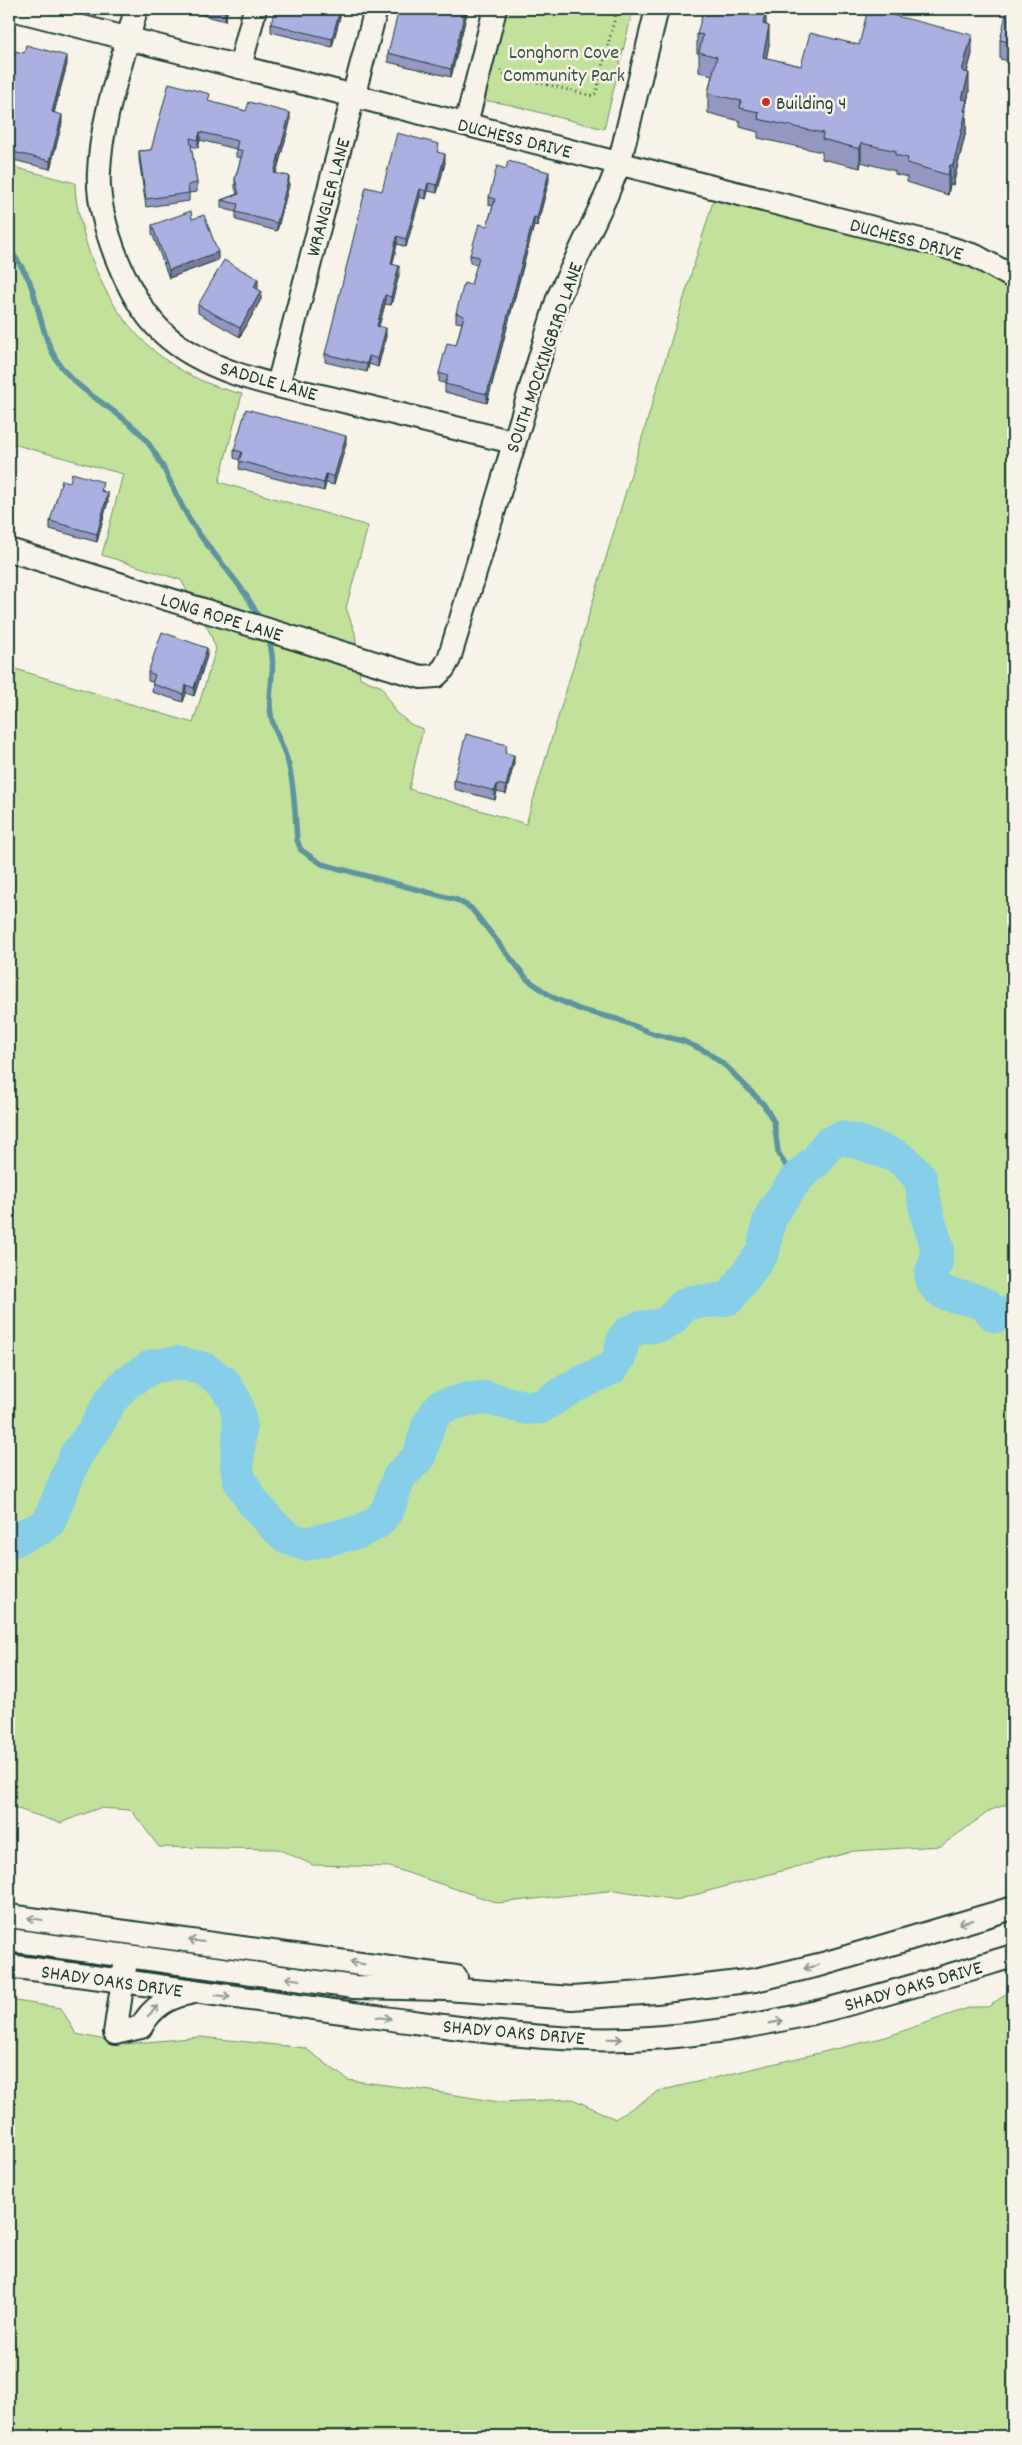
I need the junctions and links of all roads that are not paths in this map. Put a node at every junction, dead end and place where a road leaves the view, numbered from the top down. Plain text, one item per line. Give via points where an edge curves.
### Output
1 (15, 9) edge
2 (136, 9) edge
3 (255, 9) edge
4 (376, 9) edge
5 (495, 9) edge
6 (657, 9) edge
7 (128, 39) junction
8 (240, 67) junction
9 (354, 96) junction
10 (466, 124) junction
11 (619, 164) junction
12 (1013, 277) edge
13 (278, 385) junction
14 (513, 442) junction
15 (9, 550) edge
16 (436, 676) joint
17 (1013, 1908) edge
18 (9, 1916) edge
19 (9, 1940) edge
20 (127, 1956) junction
21 (1013, 1956) edge
22 (9, 1966) edge
23 (123, 1980) junction
24 (194, 1992) junction
25 (631, 1993) junction

1 - 7 street, DUCHESS DRIVE
2 - 7 street, SADDLE LANE
3 - 8 street
4 - 9 street, WRANGLER LANE
5 - 10 street
6 - 11 street, SOUTH MOCKINGBIRD LANE
7 - 8 street, DUCHESS DRIVE
7 - 13 street, SADDLE LANE via 106,123 98,172 103,218 121,270 146,314 163,333 187,351 214,365
8 - 9 street, DUCHESS DRIVE
9 - 10 street, DUCHESS DRIVE
9 - 13 street, WRANGLER LANE
10 - 11 street, DUCHESS DRIVE
11 - 12 street, DUCHESS DRIVE via 940,245 974,256
11 - 14 street, SOUTH MOCKINGBIRD LANE via 558,298
13 - 14 street, SADDLE LANE
14 - 16 street, SOUTH MOCKINGBIRD LANE via 449,659
15 - 16 street, LONG ROPE LANE via 358,658 421,676
17 -> 25 street, SHADY OAKS DRIVE via 823,1964 756,1980
25 -> 18 street, SHADY OAKS DRIVE via 474,1980
19 - 20 street, SHADY OAKS DRIVE
20 - 23 street
25 -> 20 street, SHADY OAKS DRIVE via 572,1998 446,1989 354,1987
24 -> 21 street, SHADY OAKS DRIVE via 535,2036 628,2039 777,2022
22 - 23 street, SHADY OAKS DRIVE
23 - 24 street, SHADY OAKS DRIVE
23 -> 24 street via 115,2032 141,2027 150,2013 165,2001

